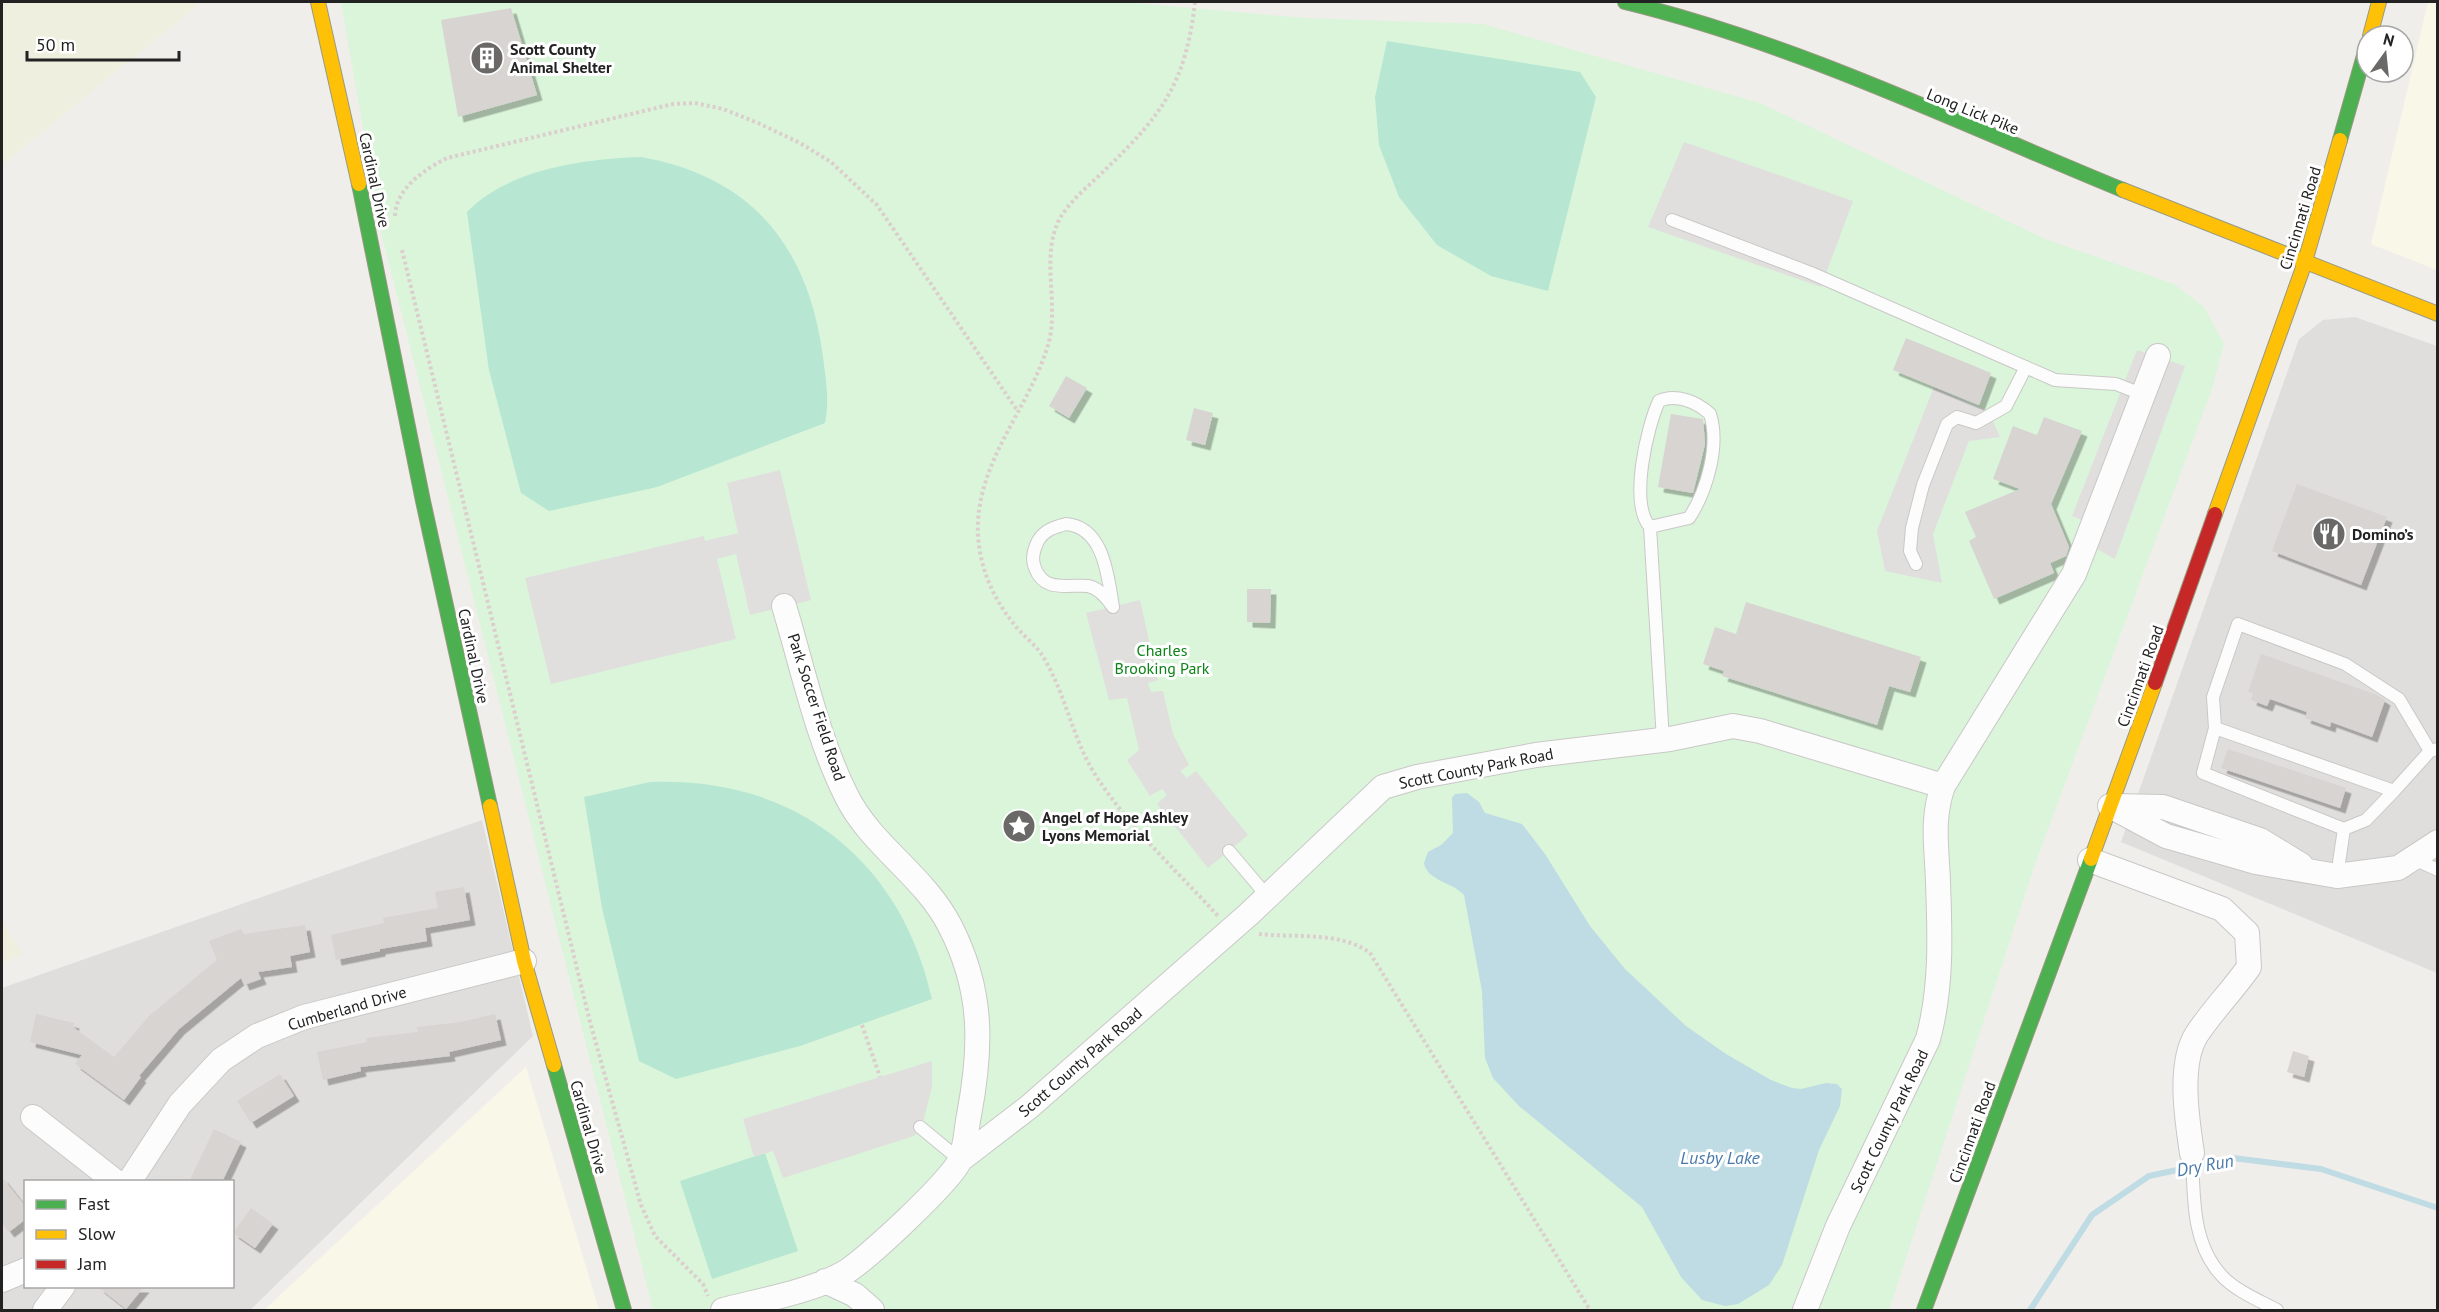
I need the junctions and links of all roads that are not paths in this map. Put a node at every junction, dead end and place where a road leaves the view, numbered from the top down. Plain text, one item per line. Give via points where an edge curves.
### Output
1 (318, 2) edge
2 (1625, 2) edge
3 (2379, 2) edge
4 (2373, 24) edge
5 (2356, 84) edge
6 (1672, 220) dead end
7 (2304, 265) junction
8 (2438, 314) edge
9 (2158, 356) dead end
10 (2026, 367) junction
11 (2144, 395) junction
12 (1650, 527) junction
13 (1916, 564) dead end
14 (784, 606) dead end
15 (1113, 607) joint
16 (2215, 728) junction
17 (1663, 740) junction
18 (2434, 750) edge
19 (1943, 786) junction
20 (2394, 791) junction
21 (2110, 806) junction
22 (2344, 829) junction
23 (2438, 842) edge
24 (1229, 851) dead end
25 (2414, 859) junction
26 (2090, 860) junction
27 (2438, 870) edge
28 (2337, 876) junction
29 (1268, 897) junction
30 (524, 961) junction
31 (33, 1117) dead end
32 (920, 1127) dead end
33 (2192, 1153) joint
34 (960, 1160) junction
35 (113, 1180) edge
36 (130, 1180) edge
37 (24, 1271) edge
38 (2, 1280) edge
39 (825, 1281) junction
40 (62, 1288) edge
41 (716, 1307) edge
42 (45, 1311) edge
43 (624, 1311) edge
44 (872, 1311) edge
45 (1804, 1311) edge
46 (1924, 1311) edge
47 (2277, 1311) edge

1 - 30 main road, Cardinal Drive
2 - 7 main road, Long Lick Pike via 1800,57
3 - 4 main road
5 - 7 main road, Cincinnati Road
6 - 10 lane via 1811,273
7 - 8 main road, Long Lick Pike
7 - 21 main road, Cincinnati Road
9 - 11 street, Scott County Park Road
10 - 11 lane via 2055,380 2116,384
10 - 13 lane via 2006,406 1976,423 1957,417 1947,424 1923,484 1912,528 1910,551
11 - 19 street, Scott County Park Road via 2074,574
12 - 12 lane via 1641,502 1644,455 1653,415 1659,400 1667,397 1690,401 1710,414 1715,430 1706,480 1689,518
12 - 17 lane
14 - 34 street, Park Soccer Field Road via 847,798 939,907 966,964 976,1006 979,1048
15 - 15 lane via 1098,547 1085,530 1066,524 1040,538 1033,565 1043,582 1088,586
16 - 18 lane via 2213,697 2238,624 2345,664 2399,699
16 - 20 lane
16 - 22 lane via 2203,773
17 - 19 street, Scott County Park Road via 1733,726
17 - 29 street, Scott County Park Road via 1492,762 1383,787
18 - 20 lane
19 - 45 street, Scott County Park Road via 1934,815 1940,962 1935,1014 1928,1040 1834,1234
20 - 22 lane via 2366,820
21 - 26 main road, Cincinnati Road
21 - 28 street via 2166,836 2256,862
22 - 28 lane
23 - 25 street
24 - 29 lane
25 - 27 lane
25 - 28 street via 2398,867
26 - 33 street via 2222,909 2247,933 2249,967 2196,1035 2189,1062 2184,1093
26 - 46 main road, Cincinnati Road
29 - 34 street, Scott County Park Road via 1029,1107
30 - 36 street, Cumberland Drive via 304,1017 257,1036 221,1060 180,1104
30 - 43 main road, Cardinal Drive
31 - 35 street
32 - 34 lane
33 - 47 lane via 2195,1214 2203,1246 2222,1276
34 - 39 street, Park Soccer Field Road via 937,1188 859,1262
37 - 38 street
39 - 41 street
39 - 44 street via 855,1295
40 - 42 street

